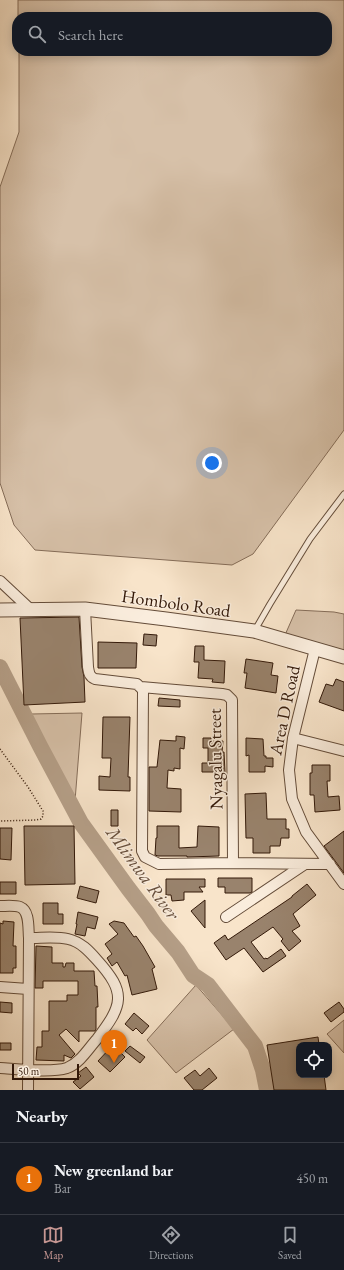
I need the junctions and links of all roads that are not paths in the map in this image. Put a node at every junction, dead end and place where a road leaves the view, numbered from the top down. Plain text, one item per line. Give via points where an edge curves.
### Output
1 (344, 494) edge
2 (0, 581) edge
3 (85, 609) junction
4 (0, 610) edge
5 (31, 610) junction
6 (254, 631) junction
7 (315, 649) junction
8 (344, 657) edge
9 (141, 687) junction
10 (293, 738) junction
11 (344, 751) edge
12 (233, 863) junction
13 (305, 864) junction
14 (330, 864) junction
15 (344, 884) edge
16 (0, 906) edge
17 (226, 917) dead end
18 (29, 938) junction
19 (0, 987) edge
20 (28, 989) junction
21 (0, 1068) edge
22 (28, 1070) junction
23 (28, 1090) edge

1 - 6 lane via 310,539
2 - 5 street
3 - 5 street, Hombolo Road
3 - 6 street, Hombolo Road
3 - 9 street, Nyagalu Street via 88,667 91,677 137,684
4 - 5 street, Hombolo Road
6 - 7 street, Hombolo Road
7 - 8 street, Hombolo Road
7 - 10 street, Area D Road
9 - 12 street, Nyagalu Street via 222,694 232,700
9 - 12 street via 144,694 143,854 159,864
10 - 11 street
10 - 14 street, Area D Road via 289,770 292,799 306,832
12 - 13 street
13 - 14 street
13 - 17 street
14 - 15 street, Area D Road
16 - 18 street via 19,907 24,910 27,914
18 - 20 street
18 - 22 street via 69,939 79,944 114,981 118,1002 110,1022 75,1063 57,1070
19 - 20 street
20 - 22 street
21 - 22 street
22 - 23 street

